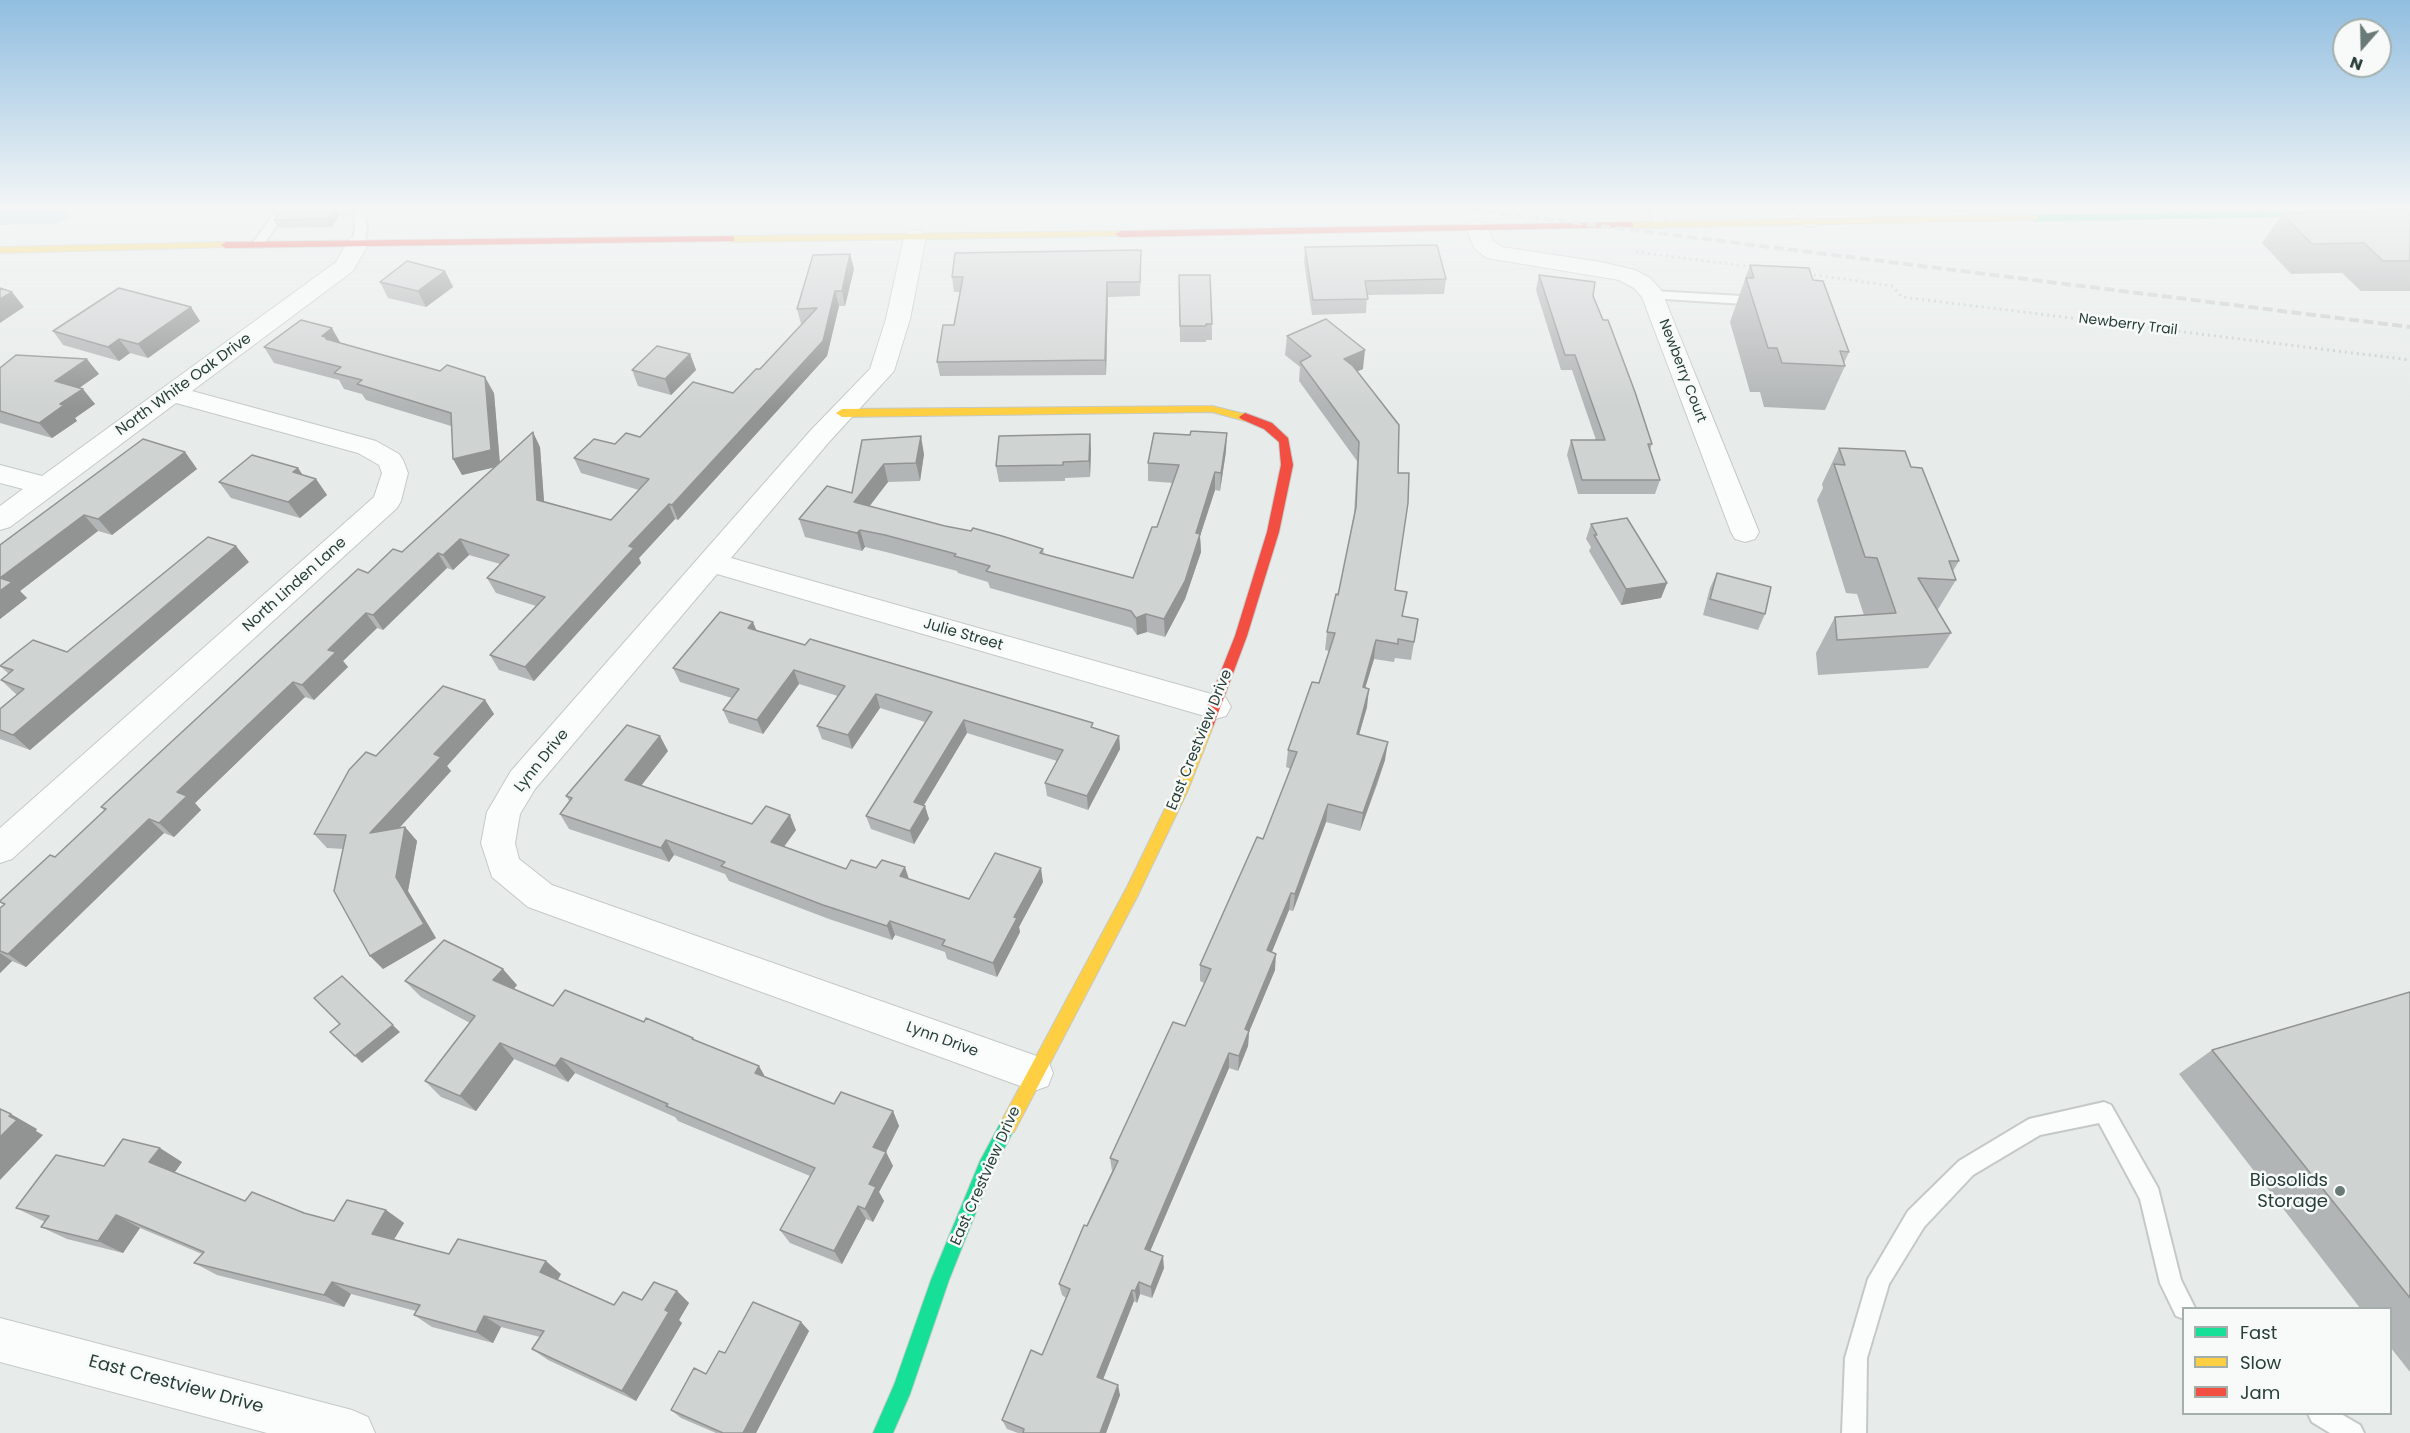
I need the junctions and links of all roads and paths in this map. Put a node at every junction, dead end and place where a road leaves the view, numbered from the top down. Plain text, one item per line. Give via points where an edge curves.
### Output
1 (333, 275) edge
2 (907, 275) edge
3 (1626, 275) edge
4 (1814, 275) edge
5 (1653, 296) junction
6 (1773, 302) edge
7 (2410, 360) edge
8 (172, 394) junction
9 (842, 413) junction
10 (0, 474) edge
11 (46, 486) junction
12 (0, 520) edge
13 (1745, 532) dead end
14 (711, 562) junction
15 (1215, 707) junction
16 (0, 849) edge
17 (1034, 1073) junction
18 (2183, 1307) edge
19 (0, 1340) edge
20 (2323, 1415) edge
21 (352, 1433) edge
22 (883, 1433) edge
23 (1854, 1433) edge
24 (2352, 1433) edge

1 - 8 street, North White Oak Drive
2 - 9 street, Lynn Drive via 882,371
3 - 5 street, Newberry Court via 1642,283
4 - 7 path, Newberry Trail via 1892,286 1902,297
5 - 6 lane
5 - 13 street, Newberry Court
8 - 11 street, North White Oak Drive
8 - 16 street, North Linden Lane via 367,447 390,460 395,473 387,501
9 - 14 street, Lynn Drive
9 - 15 main road, East Crestview Drive via 1196,408 1236,413 1268,426 1284,441 1287,465 1273,532
10 - 11 street
11 - 12 street, North White Oak Drive
14 - 15 street, Julie Street
14 - 17 street, Lynn Drive via 524,780 504,812 498,843 504,867 540,896
15 - 17 main road, East Crestview Drive via 1132,892
17 - 22 main road, East Crestview Drive via 986,1167
18 - 23 lane via 2171,1283 2150,1197 2103,1112 2036,1126 1966,1168 1916,1219 1880,1279 1856,1358
19 - 21 street, East Crestview Drive
20 - 24 lane

